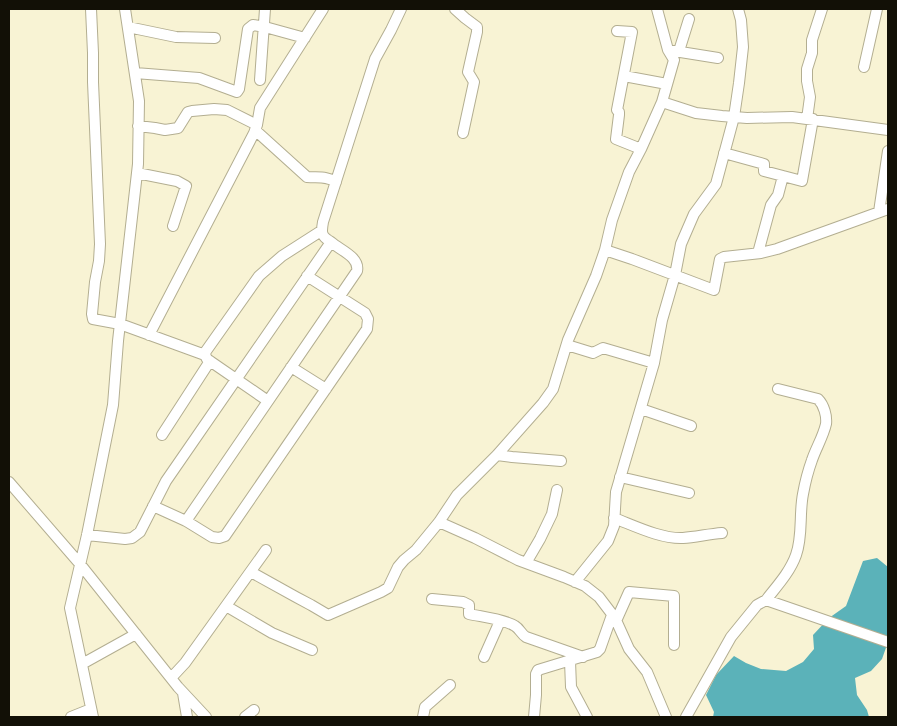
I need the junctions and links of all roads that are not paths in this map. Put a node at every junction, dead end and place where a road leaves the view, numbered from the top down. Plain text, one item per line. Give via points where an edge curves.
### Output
1 (91, 9) edge
2 (125, 9) edge
3 (265, 9) edge
4 (323, 9) edge
5 (401, 9) edge
6 (455, 9) edge
7 (657, 9) edge
8 (738, 9) edge
9 (822, 9) edge
10 (877, 9) edge
11 (689, 19) dead end
12 (265, 27) junction
13 (128, 28) junction
14 (617, 32) dead end
15 (214, 38) dead end
16 (305, 38) junction
17 (674, 50) junction
18 (718, 58) dead end
19 (864, 67) dead end
20 (134, 73) junction
21 (624, 76) junction
22 (260, 80) dead end
23 (667, 84) junction
24 (662, 102) junction
25 (734, 117) junction
26 (810, 119) junction
27 (138, 126) junction
28 (256, 128) junction
29 (888, 130) edge
30 (463, 132) dead end
31 (641, 149) junction
32 (888, 151) edge
33 (724, 153) junction
34 (136, 173) junction
35 (783, 176) junction
36 (336, 182) junction
37 (884, 210) edge
38 (173, 226) dead end
39 (321, 231) junction
40 (331, 242) junction
41 (605, 250) junction
42 (758, 254) junction
43 (675, 275) junction
44 (307, 276) junction
45 (340, 296) junction
46 (120, 324) junction
47 (149, 335) junction
48 (567, 345) junction
49 (208, 358) junction
50 (654, 363) junction
51 (291, 368) junction
52 (236, 380) junction
53 (778, 389) dead end
54 (326, 390) junction
55 (268, 401) junction
56 (641, 409) junction
57 (691, 426) dead end
58 (162, 435) dead end
59 (497, 455) junction
60 (561, 461) dead end
61 (620, 477) junction
62 (9, 482) edge
63 (557, 490) dead end
64 (689, 493) dead end
65 (153, 506) junction
66 (614, 518) junction
67 (186, 521) junction
68 (439, 522) junction
69 (722, 533) dead end
70 (86, 535) junction
71 (266, 550) dead end
72 (526, 563) junction
73 (80, 564) junction
74 (251, 572) junction
75 (575, 582) junction
76 (432, 599) dead end
77 (766, 600) junction
78 (226, 606) junction
79 (614, 618) junction
80 (500, 621) junction
81 (136, 634) junction
82 (888, 642) edge
83 (674, 645) dead end
84 (312, 650) dead end
85 (484, 657) dead end
86 (583, 657) junction
87 (570, 661) junction
88 (82, 664) junction
89 (172, 678) junction
90 (450, 685) dead end
91 (183, 692) junction
92 (254, 710) dead end
93 (92, 713) edge
94 (72, 717) edge
95 (187, 717) edge
96 (206, 717) edge
97 (245, 717) edge
98 (423, 717) edge
99 (534, 717) edge
100 (586, 717) edge
101 (666, 717) edge
102 (686, 717) edge

1 - 46 street via 100,244 92,314 93,320
2 - 13 street
3 - 12 street
4 - 16 street
5 - 36 street via 375,59
6 - 30 street via 477,27 468,72 474,82
7 - 17 street
8 - 25 street via 743,47
9 - 26 street via 812,40 808,68
10 - 19 street
11 - 17 street
12 - 16 street
12 - 20 street via 253,25 248,29 237,92 199,78
12 - 22 street
13 - 15 street via 176,37
13 - 20 street
14 - 21 street via 632,32
16 - 28 street via 260,108
17 - 18 street
17 - 23 street
20 - 27 street via 139,101
21 - 23 street
21 - 31 street via 617,110 620,115 616,138
23 - 24 street
24 - 25 street via 696,113
24 - 31 street
25 - 26 street
25 - 33 street
26 - 29 street
26 - 35 street via 802,181
27 - 28 street via 165,130 178,128 188,112 214,108 227,110
27 - 34 street
28 - 36 street via 307,177 322,177
28 - 47 street
31 - 41 street via 614,212
32 - 37 street
33 - 35 street via 764,164 764,171
33 - 43 street via 716,184 694,214 681,244
34 - 38 street via 177,181 186,186
34 - 46 street
35 - 42 street via 778,195 771,205
36 - 39 street
37 - 42 street
39 - 40 street
39 - 49 street via 282,256 260,276 206,351
40 - 44 street
40 - 45 street via 358,266 358,271
41 - 43 street
41 - 48 street
42 - 43 street via 720,259 714,290
43 - 50 street
44 - 45 street
44 - 52 street
45 - 51 street
45 - 54 street via 365,313 367,329
46 - 47 street
46 - 70 street via 113,405
47 - 49 street
48 - 50 street via 593,352 603,348
48 - 59 street via 553,389
49 - 52 street
49 - 58 street
50 - 56 street
51 - 54 street
51 - 55 street
52 - 55 street
52 - 65 street via 166,481
53 - 77 street via 818,399 822,403 826,423 802,495 796,556 786,576
54 - 67 street via 225,536 212,537
55 - 67 street
56 - 57 street
56 - 61 street
59 - 60 street
59 - 68 street via 457,494
61 - 64 street
61 - 66 street
62 - 73 street
63 - 72 street via 552,514
65 - 67 street
65 - 70 street via 140,532 132,538
66 - 69 street via 667,536 682,538
66 - 75 street via 608,541
68 - 72 street
68 - 74 street via 404,560 388,588 328,615
70 - 73 street
71 - 74 street
72 - 75 street
73 - 81 street
73 - 88 street via 70,608
74 - 78 street
75 - 79 street via 599,598
76 - 80 street via 464,602 469,605 469,614
77 - 82 street
77 - 102 street via 757,605 731,637
78 - 84 street via 272,633
78 - 89 street
79 - 83 street via 629,592 674,596
79 - 86 street via 600,649
79 - 101 street via 629,649 646,672
80 - 85 street
80 - 86 street via 517,627 526,637
81 - 88 street
81 - 89 street
86 - 87 street
87 - 99 street via 538,670
87 - 100 street via 571,687
88 - 93 street
89 - 91 street
90 - 98 street via 425,708
91 - 95 street
91 - 96 street
92 - 97 street
93 - 94 street

